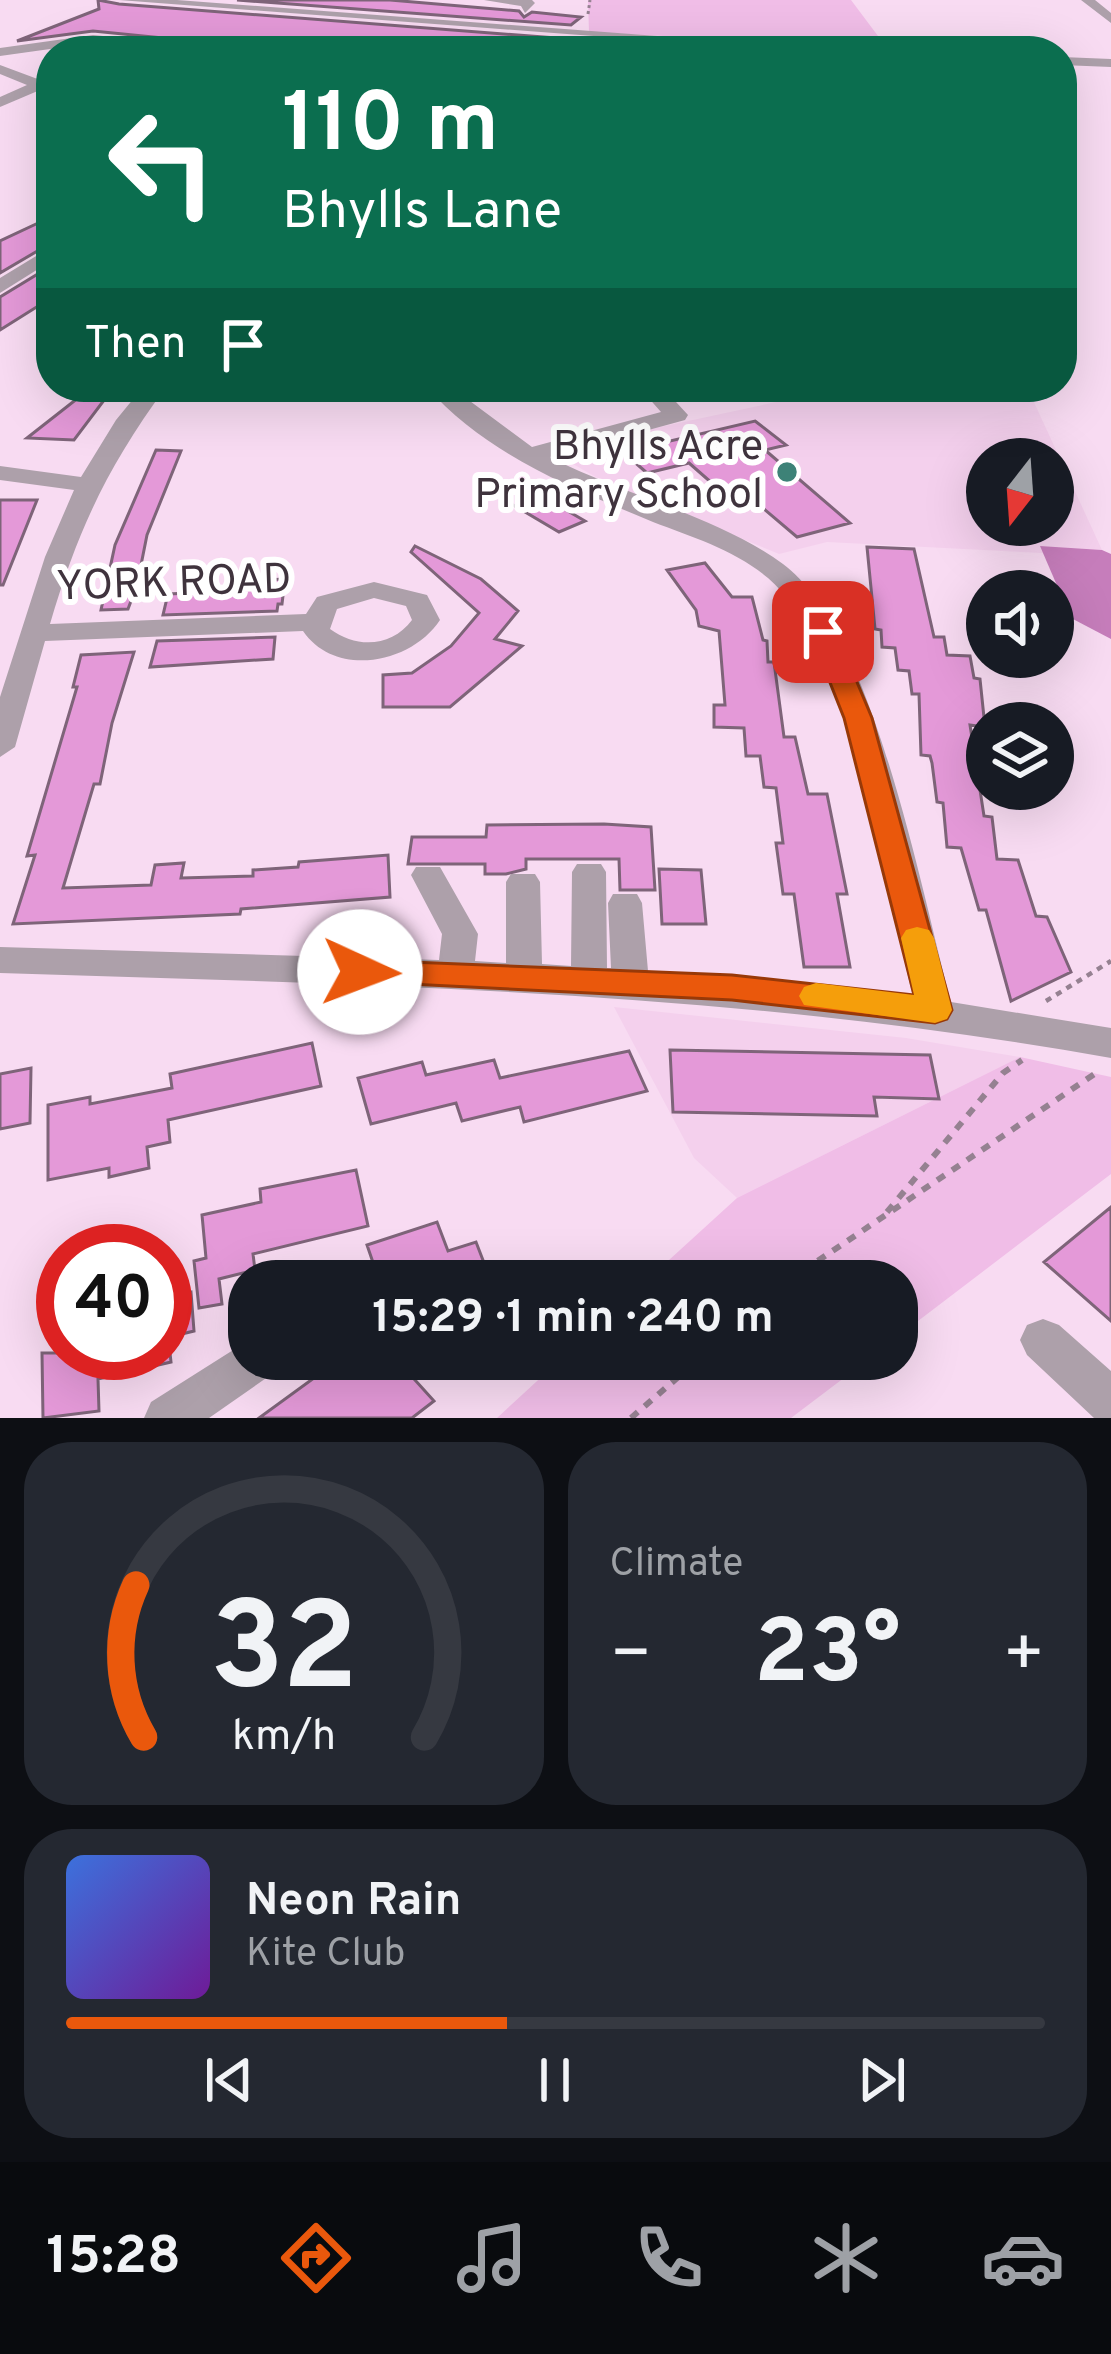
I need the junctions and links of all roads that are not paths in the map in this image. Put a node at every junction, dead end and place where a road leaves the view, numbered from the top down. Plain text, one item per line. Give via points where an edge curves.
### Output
1 (125, 0) edge
2 (385, 0) edge
3 (490, 0) edge
4 (1087, 0) edge
5 (525, 9) dead end
6 (363, 14) junction
7 (1111, 19) edge
8 (582, 36) edge
9 (36, 47) edge
10 (0, 52) edge
11 (1077, 62) edge
12 (1111, 63) edge
13 (0, 69) edge
14 (36, 83) edge
15 (36, 90) edge
16 (0, 103) edge
17 (36, 264) edge
18 (0, 287) edge
19 (141, 402) edge
20 (456, 402) edge
21 (664, 402) edge
22 (530, 456) junction
23 (0, 472) edge
24 (88, 485) junction
25 (315, 622) dead end
26 (36, 633) junction
27 (0, 747) edge
28 (590, 872) dead end
29 (428, 875) dead end
30 (523, 882) dead end
31 (625, 903) dead end
32 (0, 960) edge
33 (455, 976) junction
34 (524, 977) junction
35 (589, 980) junction
36 (630, 982) junction
37 (935, 1010) junction
38 (1111, 1043) edge
39 (1043, 1340) dead end
40 (228, 1378) edge
41 (1111, 1402) edge
42 (168, 1418) edge

1 - 6 street
2 - 6 street
3 - 5 street via 529,3
4 - 7 street
6 - 8 street
9 - 10 street
11 - 12 street
13 - 14 street
15 - 16 street
17 - 18 street
19 - 24 street
20 - 22 street
21 - 22 street via 677,416
22 - 37 street via 740,548 808,603 858,718
23 - 24 street
24 - 26 street
25 - 26 street, YORK ROAD
26 - 27 street
28 - 35 street
29 - 33 street via 460,934
30 - 34 street
31 - 36 street
32 - 33 street
33 - 34 street
34 - 35 street
35 - 36 street
36 - 37 street
37 - 38 street
39 - 41 street
40 - 42 street

